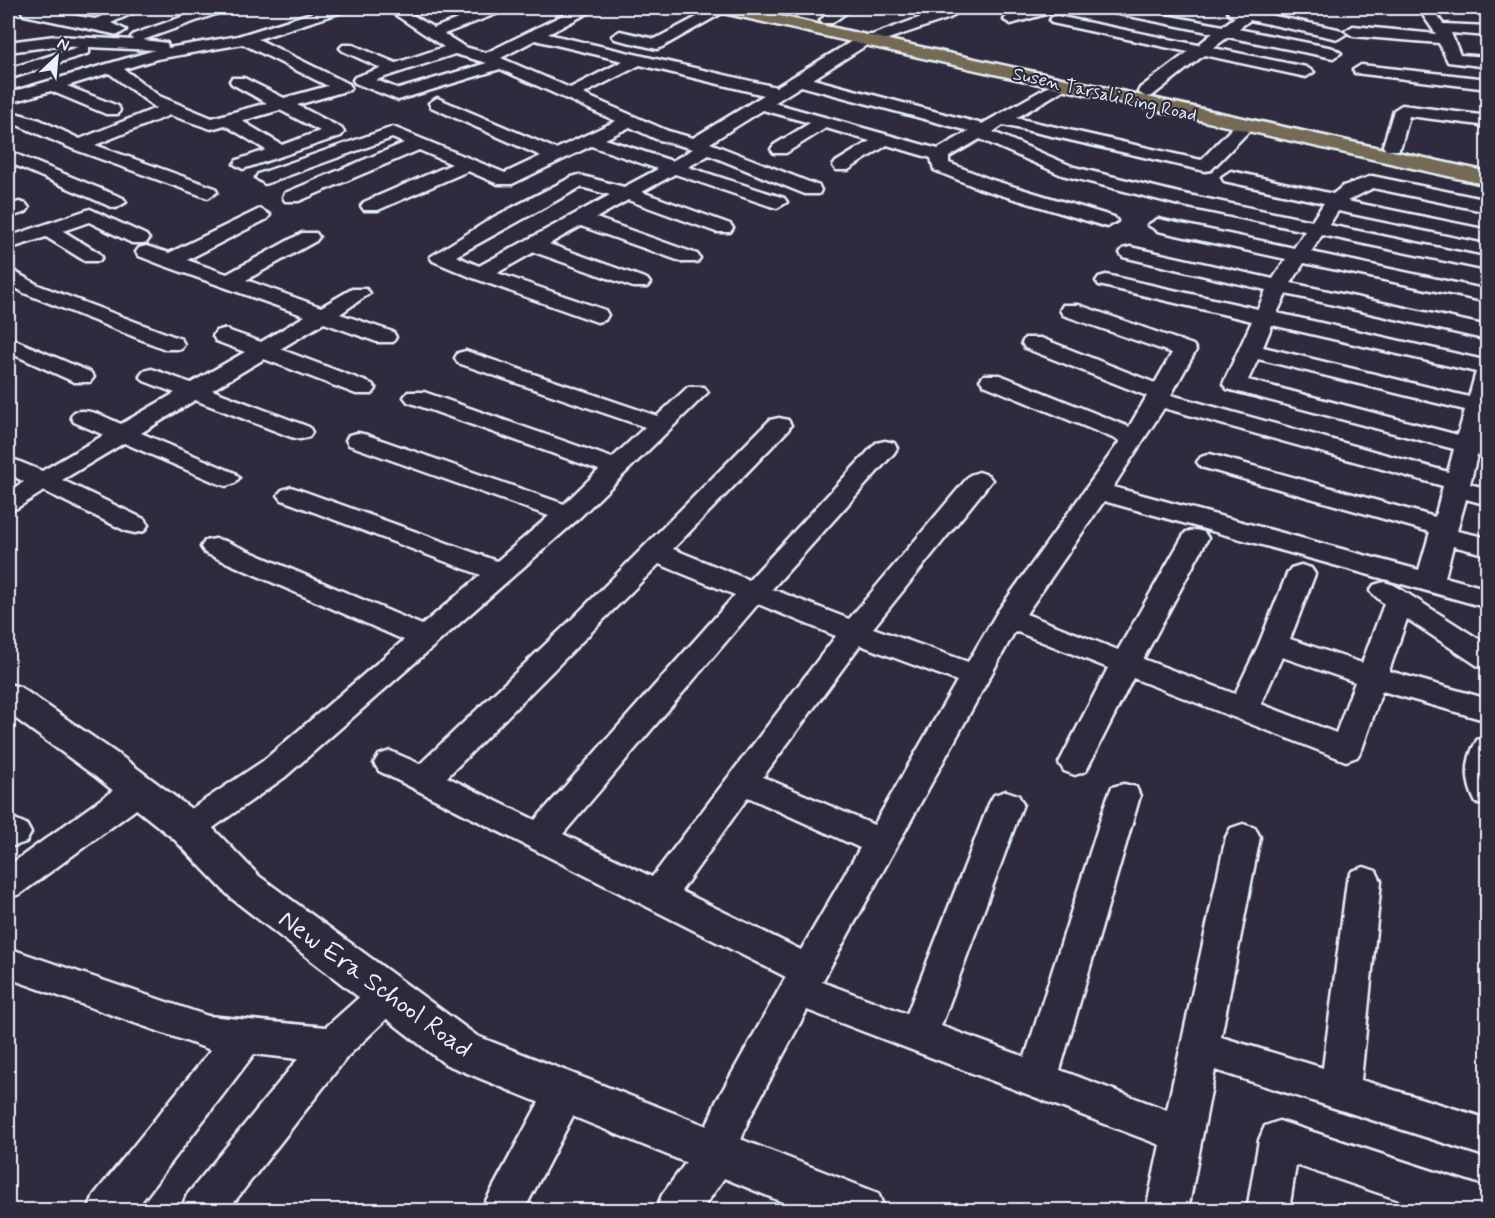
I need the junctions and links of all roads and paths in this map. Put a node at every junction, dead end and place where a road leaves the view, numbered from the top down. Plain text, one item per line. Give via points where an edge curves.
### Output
1 (137, 8) edge
2 (219, 8) edge
3 (340, 8) edge
4 (499, 8) edge
5 (587, 8) edge
6 (724, 8) edge
7 (770, 8) edge
8 (846, 8) edge
9 (955, 8) edge
10 (1109, 8) edge
11 (400, 9) edge
12 (1218, 9) dead end
13 (30, 10) edge
14 (1250, 11) edge
15 (1428, 12) edge
16 (1054, 14) edge
17 (1409, 16) dead end
18 (308, 18) junction
19 (827, 20) junction
20 (1011, 20) dead end
21 (559, 22) junction
22 (96, 24) junction
23 (581, 27) dead end
24 (327, 28) dead end
25 (1223, 30) junction
26 (1488, 30) edge
27 (602, 32) dead end
28 (433, 33) junction
29 (1444, 34) junction
30 (533, 35) junction
31 (139, 37) junction
32 (876, 37) junction
33 (245, 39) junction
34 (108, 42) junction
35 (8, 47) edge
36 (348, 48) dead end
37 (456, 48) junction
38 (1201, 49) junction
39 (194, 50) junction
40 (1333, 53) dead end
41 (1431, 56) dead end
42 (1454, 59) junction
43 (637, 60) junction
44 (495, 61) junction
45 (1488, 62) edge
46 (111, 67) junction
47 (396, 69) junction
48 (1361, 70) dead end
49 (1306, 72) dead end
50 (8, 74) edge
51 (1446, 79) junction
52 (361, 80) junction
53 (799, 80) junction
54 (238, 81) dead end
55 (1062, 84) junction
56 (1488, 84) edge
57 (51, 85) junction
58 (343, 87) junction
59 (1146, 92) junction
60 (778, 93) junction
61 (569, 94) junction
62 (8, 98) edge
63 (1450, 98) dead end
64 (279, 103) junction
65 (437, 103) dead end
66 (760, 104) junction
67 (170, 109) junction
68 (112, 110) dead end
69 (8, 116) edge
70 (227, 119) junction
71 (1003, 120) junction
72 (630, 121) junction
73 (1488, 121) edge
74 (824, 122) junction
75 (1244, 126) junction
76 (983, 132) junction
77 (885, 139) junction
78 (590, 140) junction
79 (419, 143) junction
80 (79, 145) junction
81 (701, 146) junction
82 (1392, 146) junction
83 (780, 149) dead end
84 (280, 151) junction
85 (940, 155) junction
86 (8, 156) edge
87 (556, 156) junction
88 (1035, 156) junction
89 (243, 164) dead end
90 (468, 164) junction
91 (842, 166) dead end
92 (1488, 166) edge
93 (674, 167) junction
94 (1231, 177) dead end
95 (265, 178) dead end
96 (1488, 179) edge
97 (985, 184) junction
98 (812, 190) dead end
99 (208, 192) dead end
100 (626, 193) junction
101 (292, 197) dead end
102 (116, 202) dead end
103 (777, 202) dead end
104 (1335, 202) junction
105 (371, 206) dead end
106 (1488, 206) edge
107 (260, 215) dead end
108 (580, 219) junction
109 (1107, 220) dead end
110 (1158, 225) dead end
111 (723, 228) dead end
112 (47, 229) junction
113 (1316, 229) junction
114 (1488, 236) edge
115 (309, 237) dead end
116 (8, 243) edge
117 (533, 245) junction
118 (1130, 253) dead end
119 (1298, 256) junction
120 (92, 257) dead end
121 (690, 258) dead end
122 (169, 261) junction
123 (1488, 264) edge
124 (8, 274) edge
125 (480, 274) junction
126 (1106, 280) dead end
127 (228, 282) junction
128 (640, 283) dead end
129 (1279, 285) junction
130 (31, 289) junction
131 (359, 293) dead end
132 (1488, 296) edge
133 (8, 299) edge
134 (1071, 310) dead end
135 (322, 315) junction
136 (597, 315) dead end
137 (1265, 315) junction
138 (1488, 333) edge
139 (224, 336) dead end
140 (385, 337) dead end
141 (1033, 343) dead end
142 (8, 344) edge
143 (172, 344) dead end
144 (261, 350) junction
145 (1249, 350) junction
146 (466, 358) dead end
147 (1488, 369) edge
148 (152, 376) dead end
149 (82, 377) dead end
150 (992, 380) dead end
151 (364, 389) dead end
152 (192, 391) junction
153 (696, 392) dead end
154 (1159, 396) junction
155 (416, 397) dead end
156 (1482, 408) edge
157 (83, 417) dead end
158 (661, 425) junction
159 (779, 425) dead end
160 (300, 432) dead end
161 (121, 434) junction
162 (1134, 438) junction
163 (358, 440) dead end
164 (1478, 447) edge
165 (885, 448) dead end
166 (1210, 462) dead end
167 (8, 464) edge
168 (616, 468) junction
169 (226, 478) dead end
170 (979, 480) dead end
171 (42, 481) junction
172 (1456, 485) junction
173 (1098, 491) junction
174 (291, 495) dead end
175 (1488, 497) edge
176 (8, 502) edge
177 (568, 514) junction
178 (135, 525) dead end
179 (1443, 531) junction
180 (1195, 538) dead end
181 (215, 547) dead end
182 (1488, 547) edge
183 (654, 552) junction
184 (1330, 555) junction
185 (500, 572) junction
186 (1301, 574) dead end
187 (1430, 582) junction
188 (752, 592) junction
189 (1488, 599) edge
190 (1398, 600) junction
191 (1008, 618) junction
192 (854, 632) junction
193 (424, 637) junction
194 (1274, 644) junction
195 (1488, 659) edge
196 (1125, 664) junction
197 (975, 676) junction
198 (1371, 677) junction
199 (8, 696) edge
200 (1243, 709) junction
201 (1488, 710) edge
202 (1488, 748) edge
203 (390, 762) dead end
204 (1075, 764) dead end
205 (424, 780) junction
206 (742, 780) junction
207 (138, 790) junction
208 (1488, 794) edge
209 (1124, 796) dead end
210 (1006, 804) dead end
211 (188, 828) junction
212 (540, 837) junction
213 (1243, 837) dead end
214 (880, 842) junction
215 (1364, 881) dead end
216 (8, 884) edge
217 (658, 896) junction
218 (8, 963) edge
219 (803, 981) junction
220 (387, 995) junction
221 (918, 1036) junction
222 (245, 1037) junction
223 (333, 1045) junction
224 (1200, 1048) junction
225 (1037, 1081) junction
226 (1340, 1092) junction
227 (565, 1093) junction
228 (1182, 1134) junction
229 (1488, 1138) edge
230 (716, 1154) junction
231 (849, 1208) edge
232 (109, 1210) edge
233 (202, 1210) edge
234 (502, 1210) edge
235 (677, 1210) edge
236 (1167, 1210) edge
237 (1268, 1210) edge
238 (1488, 1210) edge

1 - 22 street
2 - 31 street
3 - 18 street
4 - 28 street
5 - 21 street
6 - 27 street via 657,44
6 - 32 main road, Susen Tarsali Ring Road
7 - 19 main road, Susen Tarsali Ring Road
8 - 19 street
9 - 32 street via 945,15
10 - 25 street
11 - 28 street
12 - 14 street
13 - 22 street
14 - 25 street
14 - 29 street via 1345,32
15 - 17 street
15 - 29 street
16 - 20 street
16 - 38 street
18 - 24 street
18 - 33 street
19 - 32 main road, Susen Tarsali Ring Road
21 - 23 street
21 - 30 street
22 - 31 street
25 - 38 street
25 - 40 street
26 - 29 street
28 - 37 street
29 - 42 street
30 - 43 street
30 - 44 street
31 - 39 street
32 - 53 street
32 - 55 main road, Susen Tarsali Ring Road
32 - 59 main road, Susen Tarsali Ring Road
33 - 39 street
33 - 58 street
34 - 35 street via 55,41
34 - 39 street
34 - 50 street
36 - 47 street
37 - 44 street
37 - 47 street
38 - 49 street
38 - 59 street
39 - 46 street
41 - 42 street
42 - 45 street
43 - 60 street
43 - 61 street
44 - 52 street via 398,95
44 - 61 street
46 - 57 street
46 - 67 street
47 - 52 street
48 - 51 street
51 - 56 street
51 - 63 street
52 - 58 street
53 - 60 street
53 - 76 street
54 - 64 street
55 - 71 street
55 - 75 main road, Susen Tarsali Ring Road
57 - 62 street
57 - 68 street
58 - 64 street
59 - 82 main road, Susen Tarsali Ring Road
60 - 66 street
61 - 72 street
64 - 70 street
64 - 84 street via 335,132
65 - 87 street
66 - 74 street
66 - 81 street
67 - 70 street via 211,124
67 - 80 street
69 - 80 street
70 - 84 street
71 - 75 street via 1205,166
71 - 76 street
72 - 78 street
72 - 81 street
73 - 82 street via 1402,110
74 - 77 street
74 - 83 street
75 - 96 main road, Susen Tarsali Ring Road
76 - 85 street
76 - 88 street
77 - 85 street
77 - 91 street
78 - 87 street
78 - 93 street
79 - 90 street
79 - 95 street via 393,132
79 - 101 street
80 - 99 street
81 - 93 street
81 - 98 street
82 - 92 main road, Susen Tarsali Ring Road
84 - 89 street
85 - 97 street via 940,166
86 - 102 street
87 - 90 street via 505,180
88 - 97 street
88 - 113 street via 1068,171
90 - 105 street
93 - 100 street
93 - 103 street
94 - 104 street
97 - 109 street
100 - 108 street
100 - 111 street
100 - 125 street via 579,181 440,257
104 - 106 street via 1350,190 1372,182
104 - 113 street
104 - 114 street
107 - 122 street
108 - 117 street
108 - 121 street
110 - 119 street
112 - 116 street
112 - 120 street
112 - 122 street via 90,215
113 - 119 street
113 - 123 street
115 - 127 street
117 - 125 street
117 - 128 street
118 - 129 street
119 - 129 street
119 - 132 street
122 - 127 street
124 - 130 street
125 - 136 street
126 - 137 street
127 - 135 street
129 - 137 street
129 - 138 street
130 - 133 street
130 - 143 street
131 - 135 street
134 - 154 street via 1185,350
135 - 140 street
135 - 144 street
137 - 145 street
137 - 147 street
139 - 144 street
141 - 154 street
142 - 149 street
144 - 151 street
144 - 152 street
145 - 156 street
145 - 164 street via 1235,384
146 - 158 street
147 - 156 street
148 - 152 street
150 - 162 street
152 - 160 street
152 - 161 street
153 - 158 street
154 - 162 street
154 - 172 street
155 - 168 street
156 - 164 street
157 - 161 street
158 - 168 street
159 - 183 street
161 - 169 street
161 - 171 street
162 - 173 street
163 - 177 street
164 - 172 street
165 - 188 street
166 - 179 street
167 - 171 street
168 - 177 street
170 - 192 street
171 - 176 street
171 - 178 street
172 - 175 street
172 - 179 street
173 - 184 street
173 - 191 street
174 - 185 street
177 - 185 street
179 - 182 street
179 - 187 street
180 - 196 street
181 - 193 street
183 - 188 street
183 - 205 street
184 - 187 street
184 - 190 street
185 - 193 street
186 - 194 street
187 - 189 street
188 - 192 street
188 - 212 street
190 - 195 street
190 - 198 street
191 - 196 street
191 - 197 street
192 - 197 street
192 - 206 street
193 - 211 street via 274,769
194 - 198 street
194 - 200 street
196 - 200 street
196 - 204 street
197 - 214 street
198 - 200 street via 1346,749
198 - 201 street
199 - 207 street, New Era School Road
202 - 208 street via 1483,766
203 - 205 street
205 - 212 street
206 - 214 street
206 - 217 street
207 - 211 street, New Era School Road
207 - 216 street
209 - 225 street
210 - 221 street
211 - 220 street, New Era School Road via 244,886
212 - 217 street
213 - 224 street
214 - 219 street
215 - 226 street
217 - 219 street
218 - 222 street via 208,1033
219 - 221 street
219 - 230 street via 730,1115
220 - 223 street
220 - 227 street, New Era School Road via 461,1050
221 - 225 street
222 - 223 street
222 - 232 street
223 - 233 street
224 - 226 street
224 - 228 street
225 - 228 street
226 - 229 street
227 - 230 street, New Era School Road
227 - 234 street
228 - 236 street
230 - 231 street, New Era School Road
230 - 235 street
237 - 238 street via 1279,1140

